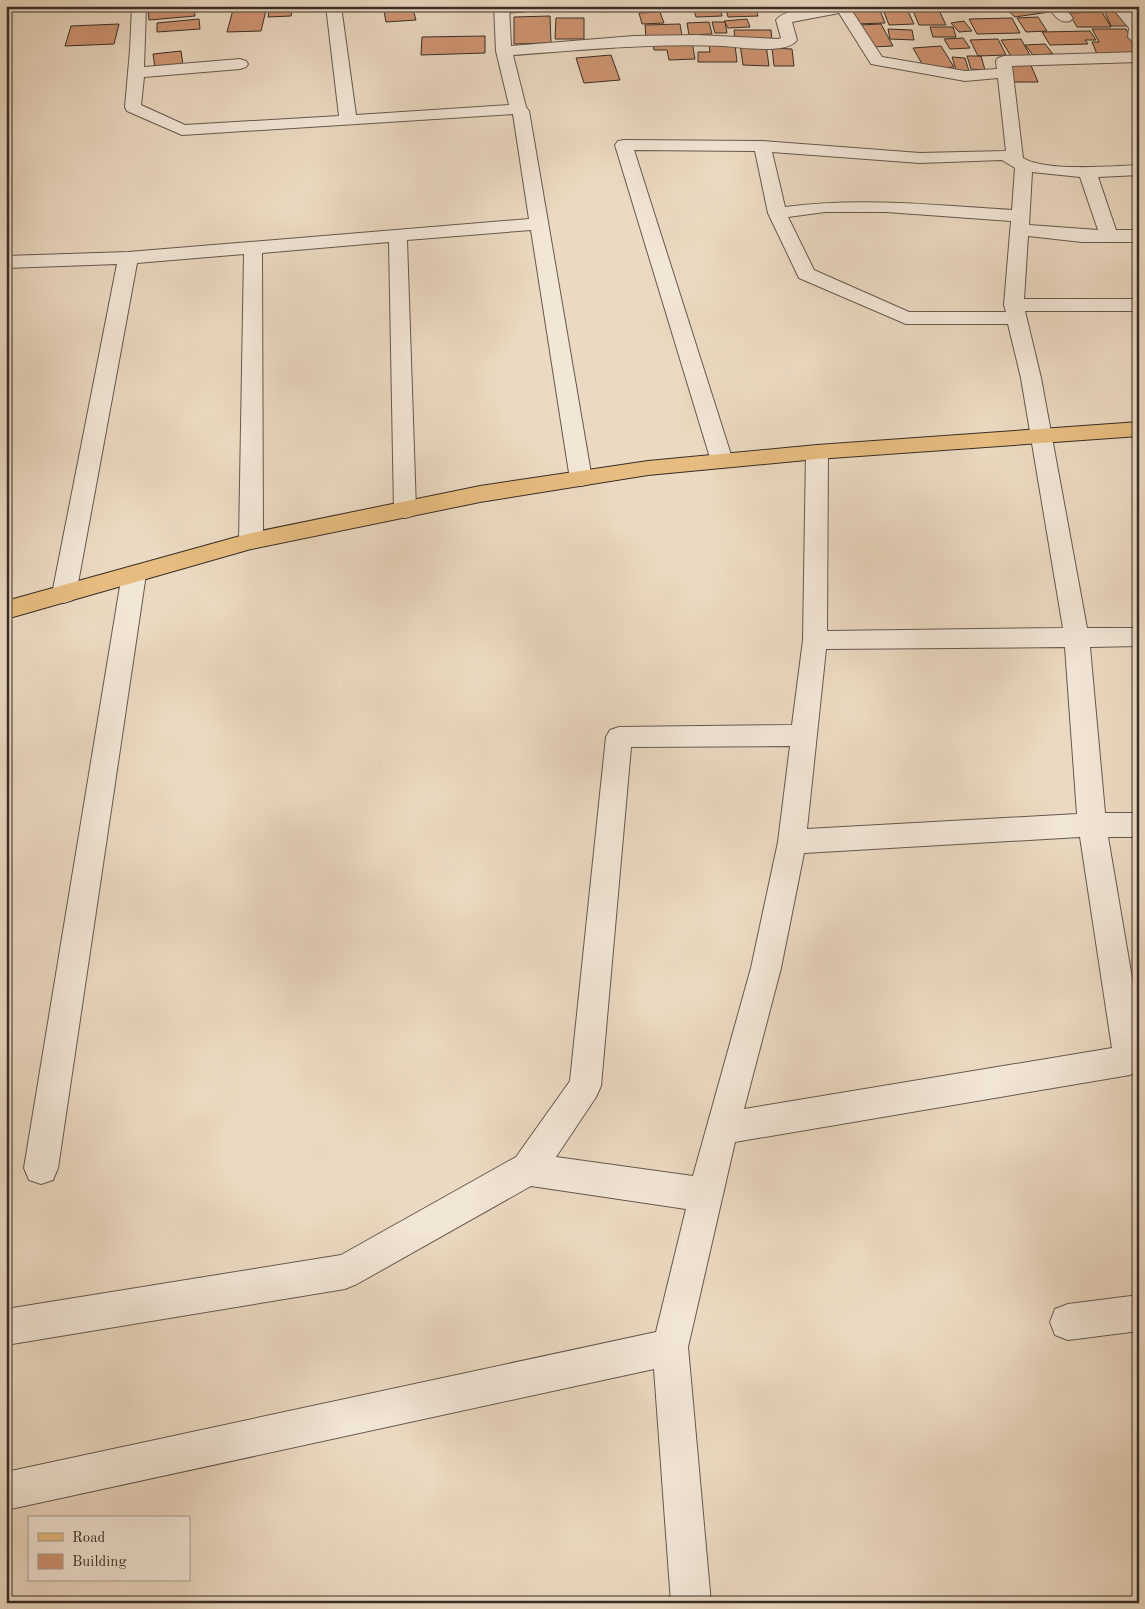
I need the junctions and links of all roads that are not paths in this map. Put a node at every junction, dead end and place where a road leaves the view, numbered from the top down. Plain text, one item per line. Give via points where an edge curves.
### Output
1 (139, 6) edge
2 (333, 6) edge
3 (501, 6) edge
4 (1055, 6) edge
5 (848, 7) edge
6 (1122, 10) dead end
7 (1065, 18) dead end
8 (1139, 40) edge
9 (504, 52) junction
10 (1139, 57) edge
11 (240, 64) dead end
12 (1006, 73) junction
13 (136, 74) junction
14 (518, 109) junction
15 (348, 121) junction
16 (762, 146) junction
17 (1019, 162) junction
18 (1139, 170) edge
19 (1087, 171) junction
20 (777, 212) junction
21 (1020, 223) junction
22 (539, 224) junction
23 (398, 236) junction
24 (1109, 236) junction
25 (1139, 236) edge
26 (253, 248) junction
27 (128, 258) junction
28 (6, 262) edge
29 (1139, 305) edge
30 (1016, 312) junction
31 (1139, 429) edge
32 (1040, 436) junction
33 (817, 452) junction
34 (722, 461) junction
35 (581, 479) junction
36 (404, 510) junction
37 (251, 541) junction
38 (134, 574) junction
39 (64, 594) junction
40 (6, 610) edge
41 (1139, 637) edge
42 (1076, 639) junction
43 (816, 640) junction
44 (804, 735) junction
45 (1092, 824) junction
46 (1139, 824) edge
47 (792, 842) junction
48 (723, 1128) junction
49 (41, 1168) dead end
50 (528, 1169) junction
51 (706, 1195) junction
52 (1139, 1314) edge
53 (1068, 1322) dead end
54 (6, 1327) edge
55 (670, 1347) junction
56 (6, 1491) edge
57 (691, 1603) edge

1 - 13 street
2 - 15 street
3 - 9 street
4 - 7 street
5 - 9 street via 789,17 784,20 789,40 780,44 634,41
5 - 12 street via 877,62 965,76
6 - 8 street via 1137,27 1136,37
9 - 14 street
10 - 12 street via 1004,61
11 - 13 street
12 - 17 street
13 - 15 street via 133,107 182,130
14 - 15 street
14 - 22 street via 521,111
16 - 17 street via 920,158 994,155
16 - 20 street
16 - 34 street via 624,145
17 - 19 street
17 - 21 street
18 - 19 street
19 - 24 street
20 - 21 street via 825,207 886,207
20 - 30 street via 806,274 896,314 906,318
21 - 24 street via 1082,236
21 - 30 street
22 - 23 street
22 - 35 street
23 - 26 street
23 - 36 street
24 - 25 street
26 - 27 street
26 - 37 street
27 - 28 street
27 - 39 street
29 - 30 street
30 - 32 street
31 - 32 main road
32 - 33 main road
32 - 42 street
33 - 34 main road
33 - 43 street
34 - 35 main road
35 - 36 main road via 480,494
36 - 37 main road
37 - 38 main road
38 - 39 main road
38 - 49 street
39 - 40 main road
41 - 42 street
42 - 43 street
42 - 45 street
43 - 44 street
44 - 47 street
44 - 50 street via 619,737 585,1086
45 - 46 street
45 - 47 street
45 - 48 street via 1130,1060
47 - 48 street via 766,968
48 - 51 street
50 - 51 street
50 - 54 street via 345,1272
51 - 55 street
52 - 53 street
55 - 56 street
55 - 57 street

